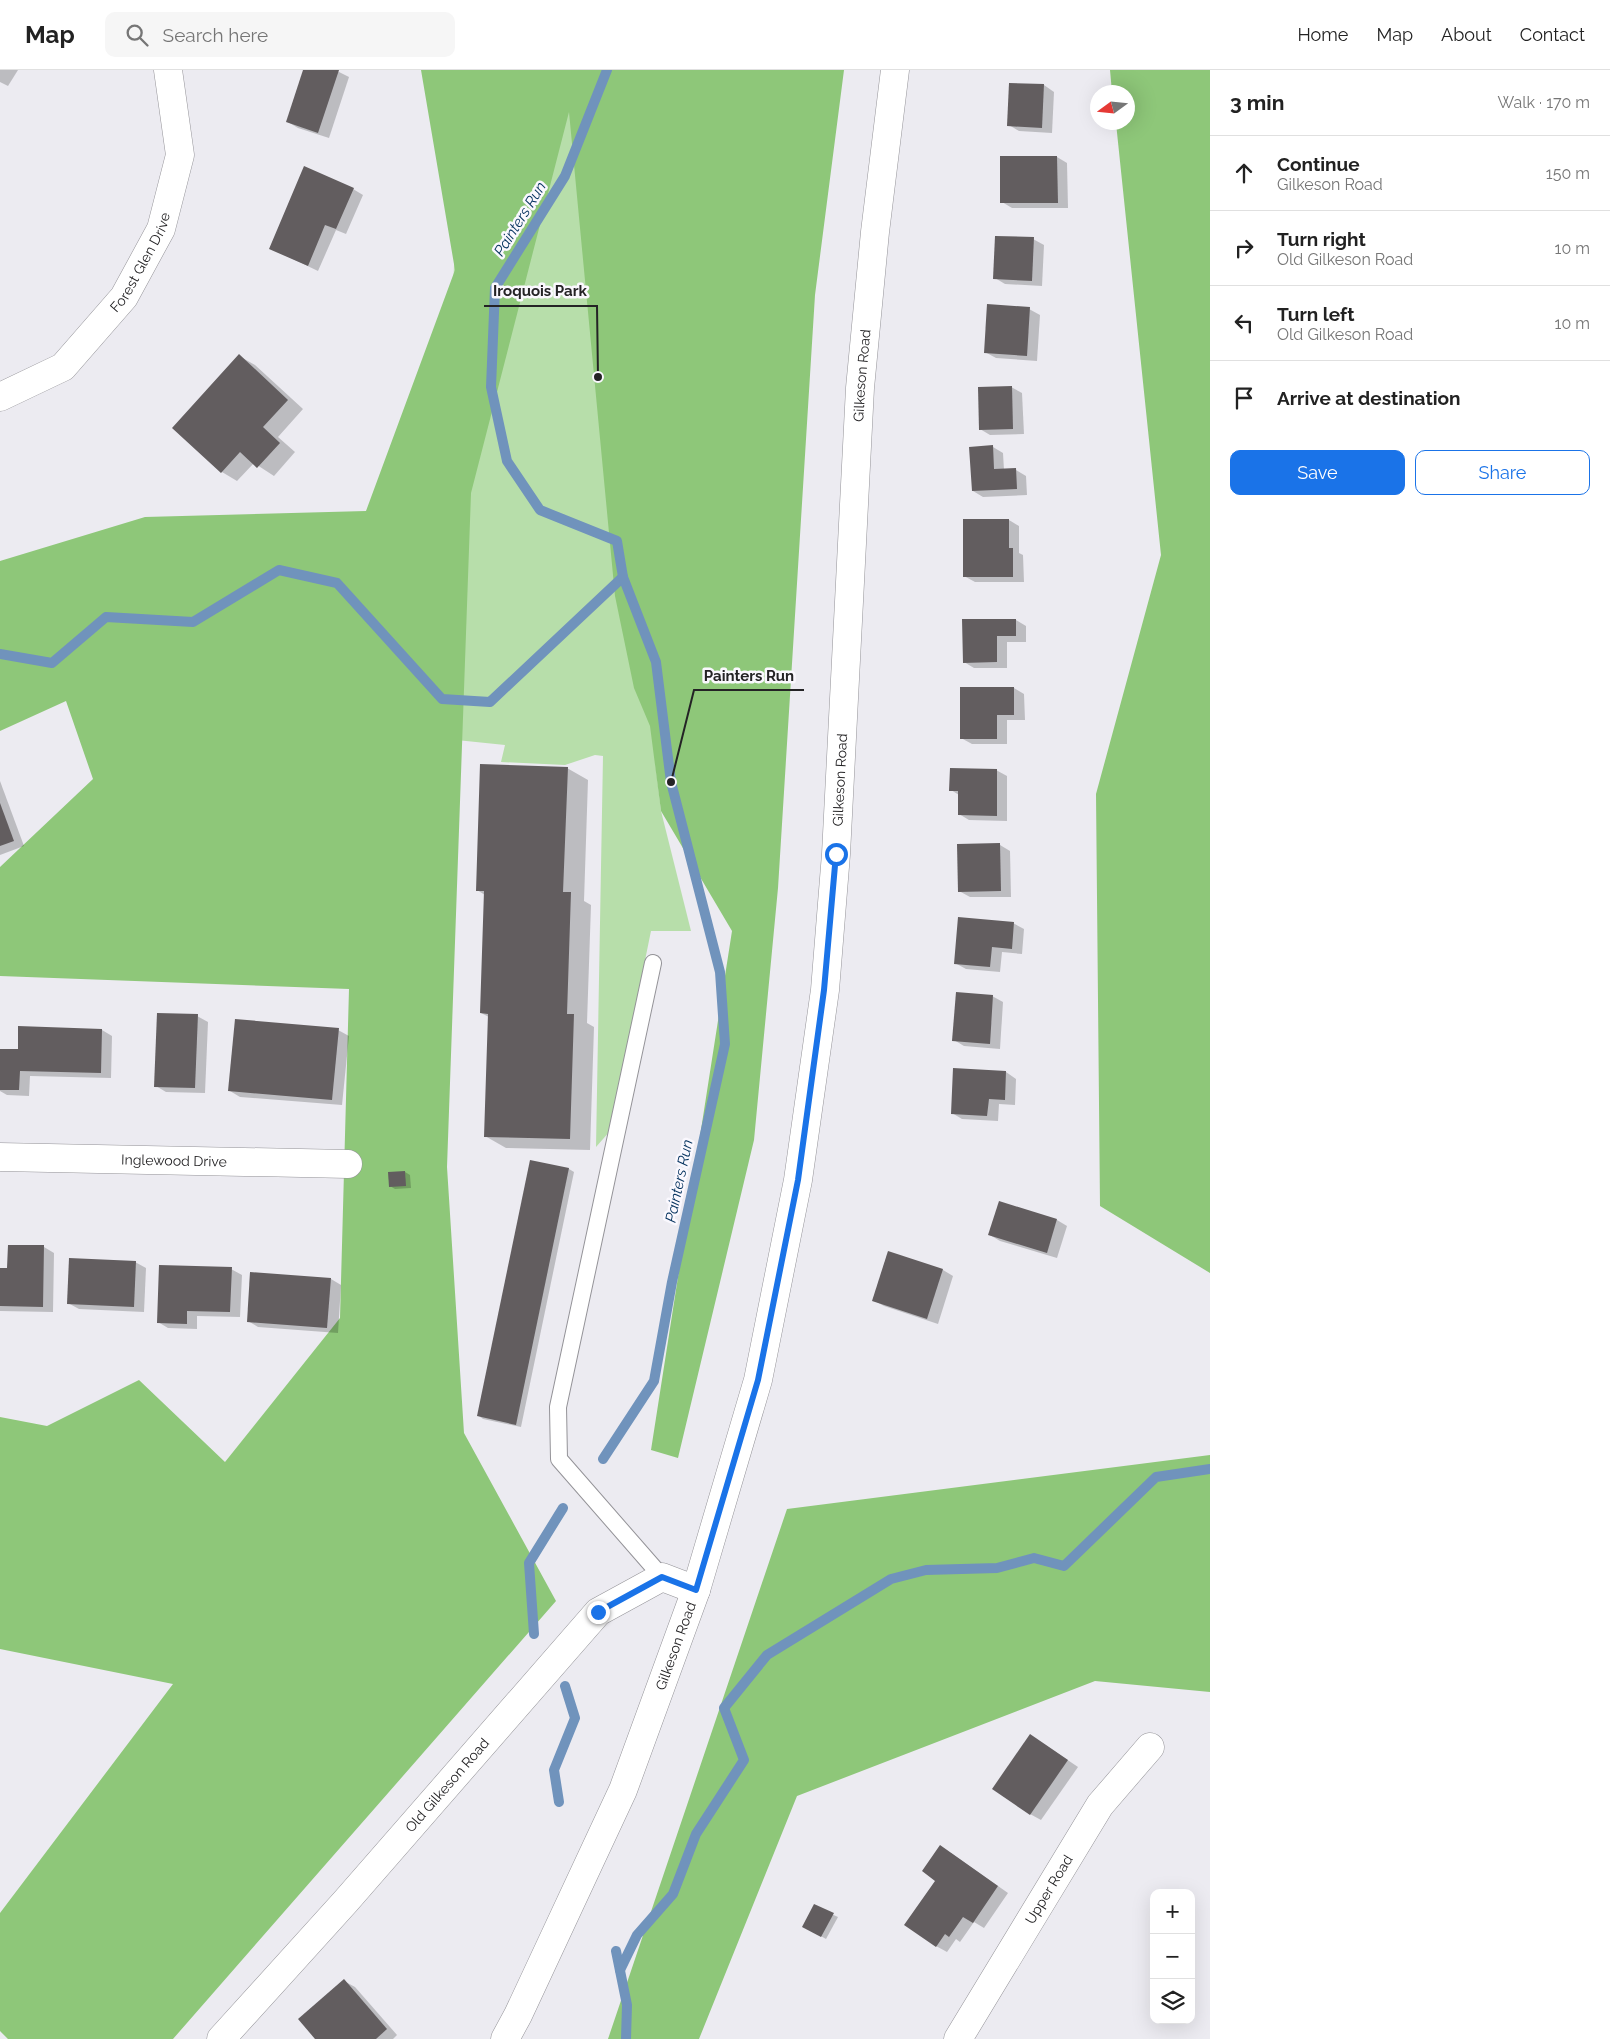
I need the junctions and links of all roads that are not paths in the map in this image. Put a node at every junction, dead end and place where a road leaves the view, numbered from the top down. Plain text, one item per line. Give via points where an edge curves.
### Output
1 (168, 70) edge
2 (895, 70) edge
3 (0, 397) edge
4 (654, 963) dead end
5 (0, 1156) edge
6 (348, 1164) dead end
7 (662, 1577) junction
8 (696, 1590) junction
9 (1150, 1747) dead end
10 (221, 2039) edge
11 (505, 2039) edge
12 (958, 2039) edge

1 - 3 street, Forest Glen Drive via 180,155 161,229 124,297 63,367
2 - 8 street, Gilkeson Road via 860,388 836,854 824,990 798,1180 758,1380
4 - 7 lane via 558,1406 558,1424 559,1459
5 - 6 street, Inglewood Drive
7 - 8 street
7 - 10 street, Old Gilkeson Road via 598,1612
8 - 11 street, Gilkeson Road via 622,1790
9 - 12 street, Upper Road via 1100,1805

